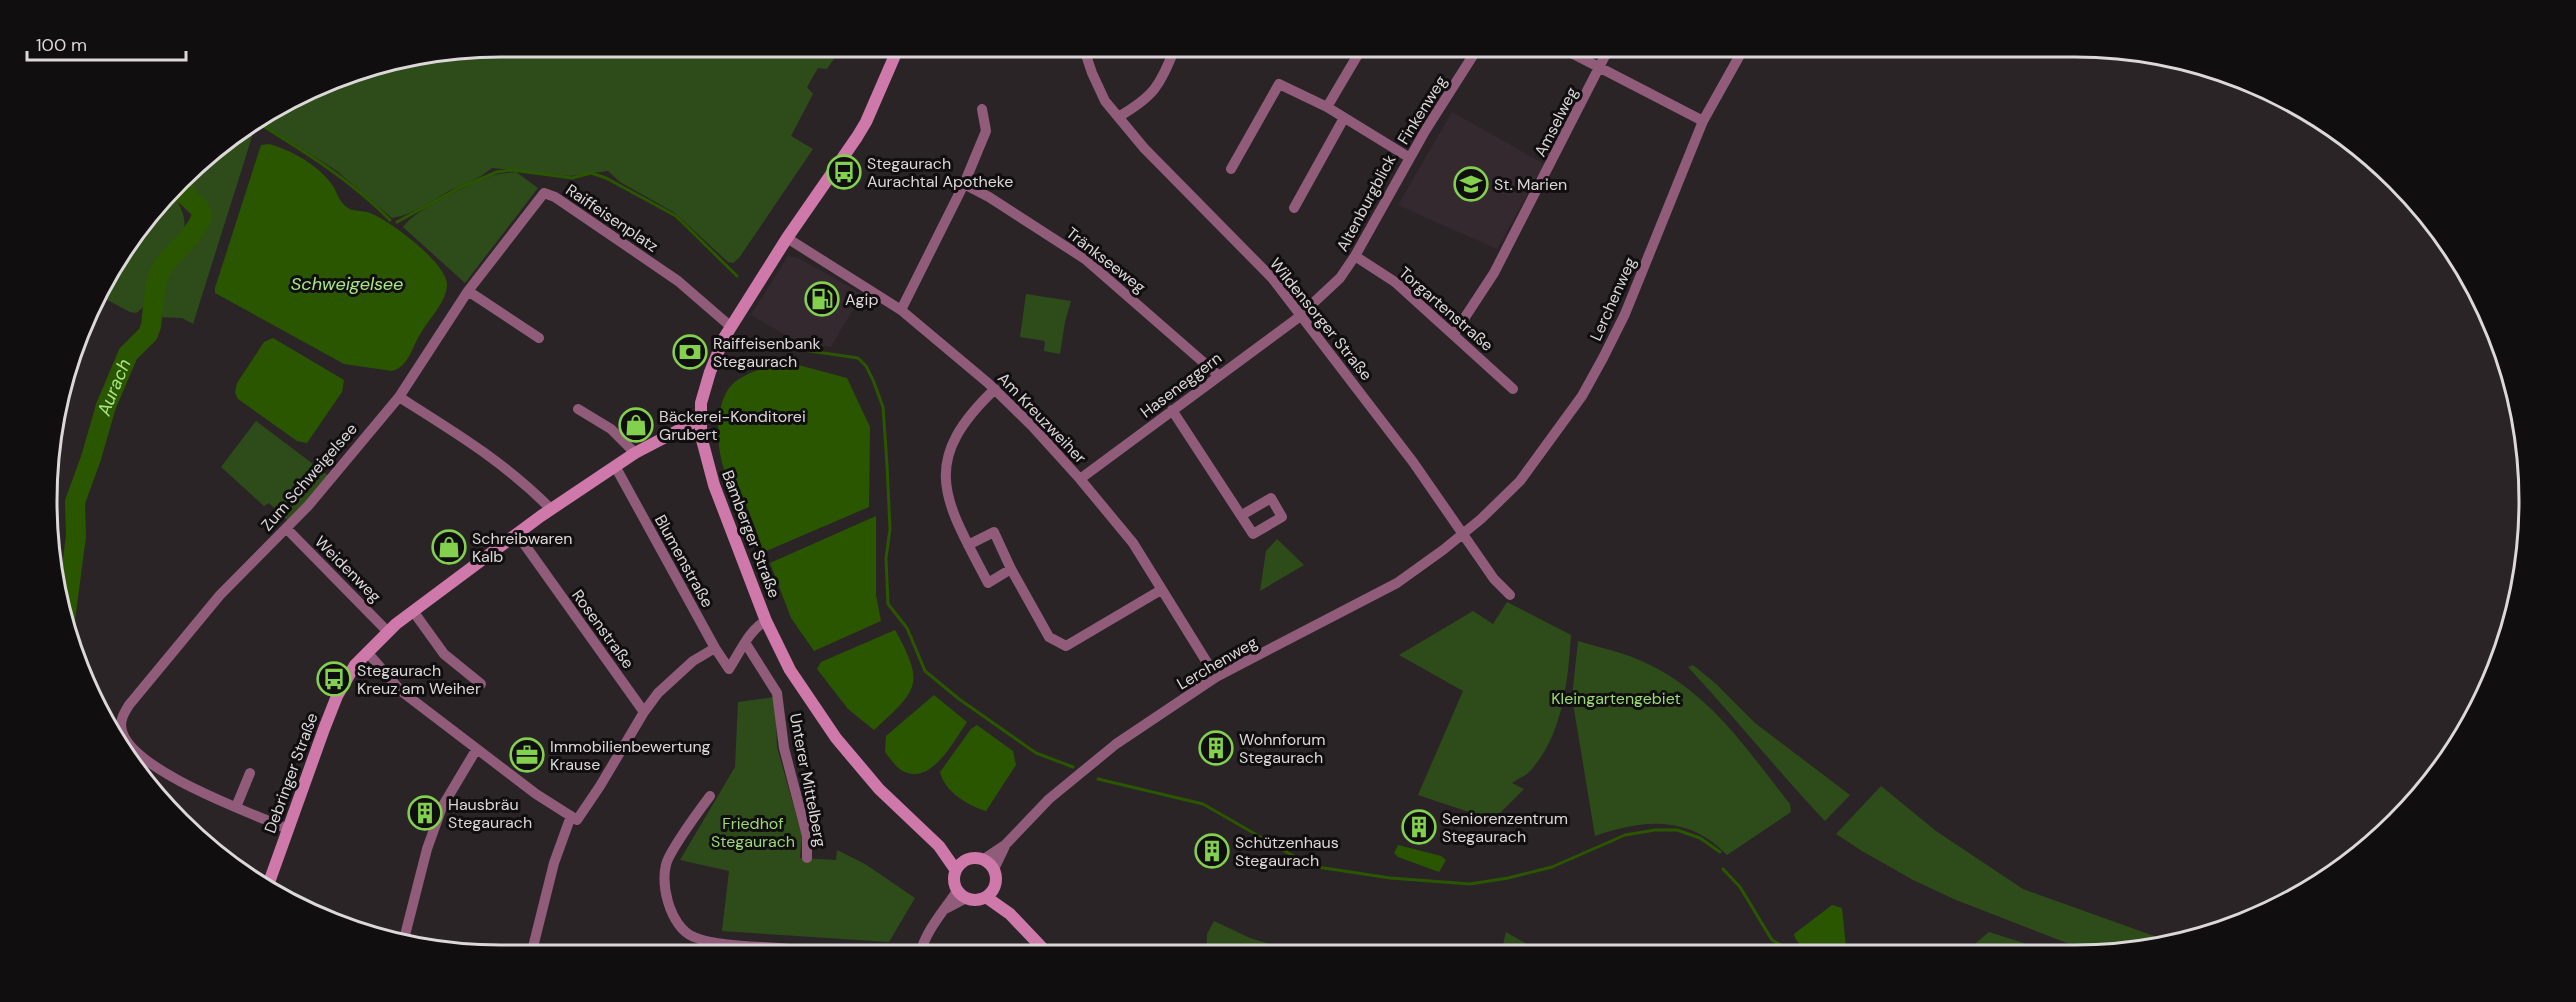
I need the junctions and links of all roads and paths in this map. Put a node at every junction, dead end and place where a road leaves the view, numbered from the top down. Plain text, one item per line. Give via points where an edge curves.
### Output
1 (894, 57) edge
2 (1087, 57) edge
3 (1172, 57) edge
4 (1357, 57) edge
5 (1472, 57) edge
6 (1578, 57) edge
7 (1605, 57) edge
8 (1739, 57) edge
9 (1599, 69) junction
10 (1327, 107) junction
11 (982, 109) dead end
12 (1118, 117) junction
13 (1344, 118) junction
14 (1703, 121) junction
15 (1410, 158) junction
16 (1231, 169) dead end
17 (964, 184) junction
18 (1293, 208) dead end
19 (787, 238) junction
20 (1355, 256) junction
21 (468, 291) junction
22 (901, 310) junction
23 (1300, 315) junction
24 (730, 326) junction
25 (1454, 334) junction
26 (539, 338) dead end
27 (1218, 375) junction
28 (994, 388) junction
29 (1513, 390) dead end
30 (399, 397) junction
31 (578, 409) dead end
32 (1172, 410) junction
33 (700, 419) junction
34 (635, 453) junction
35 (615, 466) junction
36 (1080, 479) junction
37 (551, 509) junction
38 (1242, 515) dead end
39 (286, 528) junction
40 (517, 534) junction
41 (1463, 534) junction
42 (968, 545) junction
43 (1011, 569) junction
44 (1161, 590) junction
45 (1510, 595) dead end
46 (413, 611) junction
47 (766, 621) junction
48 (388, 632) junction
49 (746, 644) junction
50 (715, 648) junction
51 (367, 652) junction
52 (1216, 677) junction
53 (481, 684) dead end
54 (644, 712) junction
55 (123, 734) edge
56 (123, 734) edge
57 (476, 750) junction
58 (250, 773) dead end
59 (710, 796) dead end
60 (236, 807) junction
61 (574, 818) junction
62 (288, 829) junction
63 (939, 846) junction
64 (1005, 846) junction
65 (807, 858) dead end
66 (984, 859) junction
67 (965, 860) junction
68 (955, 869) junction
69 (994, 870) junction
70 (270, 880) edge
71 (990, 892) junction
72 (962, 894) junction
73 (405, 934) edge
74 (534, 945) edge
75 (747, 945) edge
76 (924, 945) edge
77 (1039, 945) edge

1 - 19 main road, Bamberger Straße via 867,122
2 - 12 street, Wildensorger Straße via 1105,101
3 - 12 street via 1151,94
4 - 10 street
5 - 15 street, Finkenweg
6 - 9 street
7 - 9 street, Amselweg
8 - 14 street, Lerchenweg
9 - 14 street
9 - 25 street, Amselweg via 1494,273
10 - 13 street, Altenburgblick
10 - 16 street, Altenburgblick via 1279,84
11 - 17 street via 986,131
12 - 23 street, Wildensorger Straße via 1272,278
13 - 15 street, Altenburgblick
13 - 18 street
14 - 41 street, Lerchenweg via 1625,314 1582,396 1520,481
15 - 20 street, Altenburgblick
17 - 22 street
17 - 27 street, Tränkseeweg via 1085,259
19 - 22 street, Am Kreuzweiher
19 - 24 main road, Bamberger Straße
20 - 23 street, Altenburgblick via 1340,278
20 - 25 street, Torgartenstraße via 1395,282
21 - 24 street, Raiffeisenplatz via 544,193 678,281
21 - 26 street
21 - 30 street, Raiffeisenplatz
22 - 28 street, Am Kreuzweiher
23 - 27 street, Haseneggern
23 - 41 street, Wildensorger Straße via 1406,452
24 - 33 main road, Bamberger Straße via 710,372
25 - 29 street, Torgartenstraße
27 - 32 street, Haseneggern
28 - 36 street, Am Kreuzweiher
28 - 42 street via 962,425 948,454 945,477 949,504
30 - 37 street via 488,453
30 - 39 street, Zum Schweigelsee
31 - 34 street via 611,429
32 - 36 street, Haseneggern
32 - 38 street
33 - 34 main road, Debringer Straße
33 - 47 main road, Bamberger Straße via 704,453 714,485
34 - 35 main road, Debringer Straße
35 - 37 main road, Debringer Straße
35 - 50 street, Blumenstraße
36 - 44 street, Am Kreuzweiher via 1133,543
37 - 40 main road, Debringer Straße
39 - 48 street, Weidenweg
39 - 55 street, Zum Schweigelsee via 220,595 129,705 120,723
40 - 46 main road, Debringer Straße
40 - 54 street, Rosenstraße
41 - 45 street
41 - 52 street, Lerchenweg via 1397,583
42 - 43 street via 994,532
42 - 43 street via 988,583
43 - 44 street via 1049,637 1066,646
44 - 52 street, Am Kreuzweiher
46 - 48 main road, Debringer Straße
46 - 53 street via 444,654
47 - 49 street via 759,624
47 - 63 main road, Bamberger Straße via 790,670 836,738 879,789
48 - 51 main road, Debringer Straße
49 - 50 street, Blumenstraße via 729,669
49 - 65 street, Unterer Mittelberg via 777,693 784,748 807,836
50 - 54 street via 693,661 658,693
51 - 57 street via 401,692
51 - 62 main road, Debringer Straße via 337,696
52 - 64 street, Lerchenweg via 1116,744 1049,799
54 - 61 street via 600,786
56 - 60 street, Zum Schweigelsee via 155,767
57 - 61 street
57 - 73 street via 442,807
58 - 60 street
59 - 75 street via 667,861 668,904 677,926 691,936
60 - 62 street
61 - 74 street via 554,863
62 - 70 main road, Debringer Straße
63 - 67 main road, Bamberger Straße
63 - 68 main road, Bamberger Straße
64 - 66 street, Lerchenweg
64 - 69 street, Lerchenweg
66 - 67 main road
66 - 69 main road
67 - 68 main road
68 - 72 main road via 953,880
69 - 71 main road
71 - 72 main road via 972,900
71 - 77 main road
72 - 76 street via 932,925

